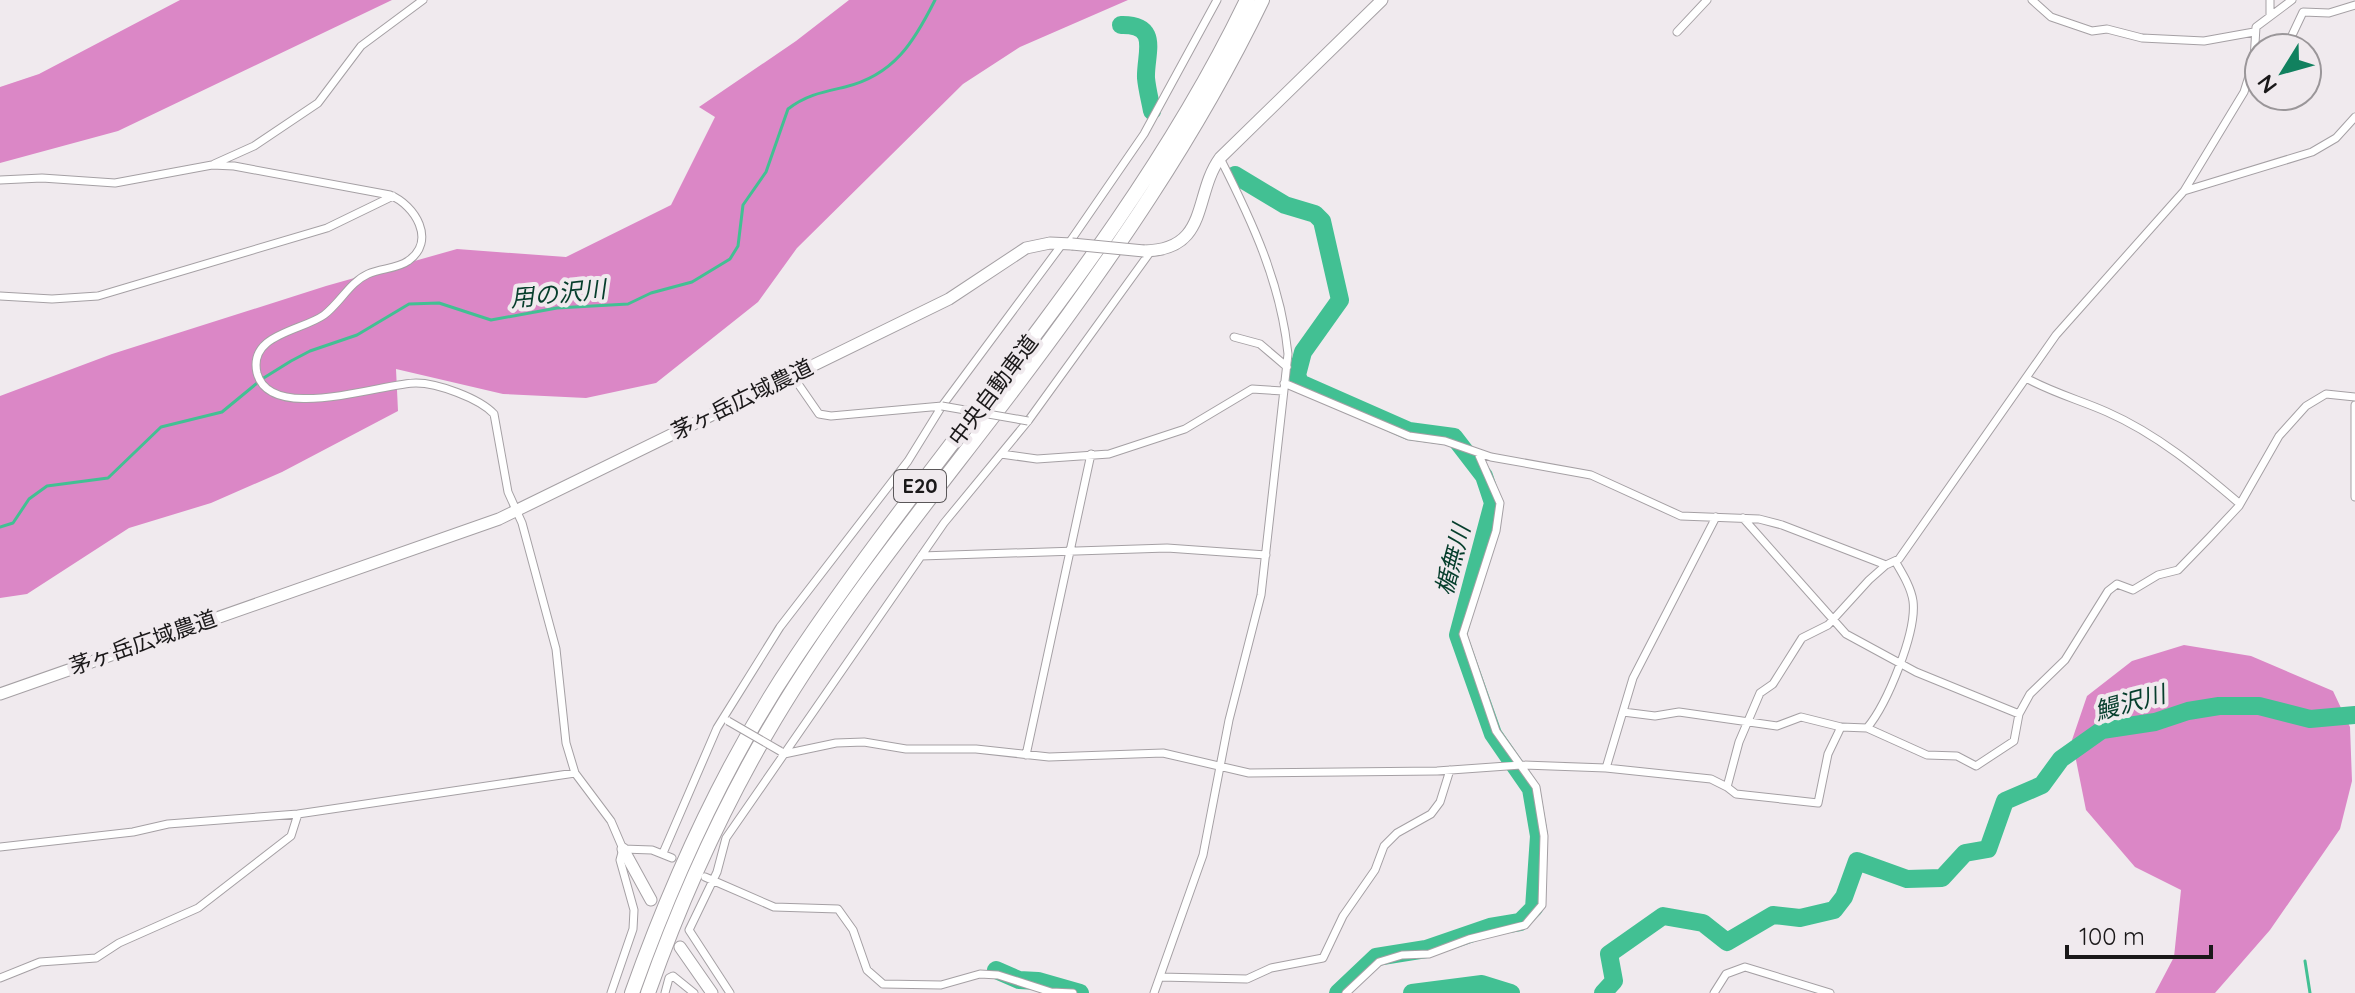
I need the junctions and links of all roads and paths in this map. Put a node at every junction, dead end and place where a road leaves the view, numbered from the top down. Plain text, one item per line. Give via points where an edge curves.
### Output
1 (423, 0) edge
2 (1217, 0) edge
3 (1247, 0) edge
4 (1262, 0) edge
5 (1382, 0) edge
6 (1707, 0) edge
7 (2032, 0) edge
8 (2270, 0) edge
9 (2292, 0) edge
10 (2355, 5) edge
11 (2270, 16) junction
12 (1677, 32) dead end
13 (2254, 32) edge
14 (2294, 32) edge
15 (2243, 34) edge
16 (2243, 93) edge
17 (2355, 117) edge
18 (1220, 158) junction
19 (212, 165) junction
20 (0, 180) edge
21 (2184, 191) junction
22 (393, 196) junction
23 (1068, 243) junction
24 (1148, 251) junction
25 (0, 296) edge
26 (1234, 337) dead end
27 (1287, 367) junction
28 (792, 375) junction
29 (2026, 378) junction
30 (1284, 387) junction
31 (2355, 397) edge
32 (2355, 405) edge
33 (942, 406) junction
34 (1028, 421) junction
35 (1474, 451) junction
36 (1001, 454) junction
37 (1091, 454) junction
38 (2355, 497) edge
39 (2240, 504) junction
40 (516, 511) junction
41 (1716, 517) junction
42 (1743, 518) junction
43 (1070, 552) junction
44 (1266, 555) junction
45 (921, 556) junction
46 (1895, 561) junction
47 (1886, 565) junction
48 (1833, 619) junction
49 (1898, 663) junction
50 (0, 694) edge
51 (1623, 712) junction
52 (2019, 714) junction
53 (726, 720) junction
54 (1748, 722) junction
55 (1841, 727) junction
56 (1867, 728) junction
57 (782, 752) junction
58 (1026, 755) junction
59 (1521, 765) junction
60 (1220, 767) junction
61 (1606, 768) junction
62 (1450, 770) junction
63 (575, 773) junction
64 (1727, 787) junction
65 (298, 814) junction
66 (0, 847) edge
67 (623, 849) junction
68 (663, 853) junction
69 (672, 858) dead end
70 (708, 879) junction
71 (651, 900) dead end
72 (680, 947) dead end
73 (1160, 977) junction
74 (0, 978) edge
75 (611, 993) edge
76 (632, 993) edge
77 (648, 993) edge
78 (665, 993) edge
79 (694, 993) edge
80 (712, 993) edge
81 (730, 993) edge
82 (1073, 993) edge
83 (1154, 993) edge
84 (1346, 993) edge
85 (1714, 993) edge
86 (1830, 993) edge

1 - 19 street via 361,46 318,103 254,146
2 - 23 street via 1144,134
3 - 76 highway, 中央自動車道 / E20 via 1199,92 1093,257 794,659 701,824
4 - 77 highway, 中央自動車道 / E20 via 1211,100 1123,239 874,573 775,718 714,830
5 - 18 street
6 - 12 street
7 - 15 street via 2051,17 2092,31 2196,41
8 - 11 street
9 - 11 street
10 - 14 street via 2329,13 2303,12
11 - 13 street
16 - 21 street
17 - 21 street via 2336,138 2312,152
18 - 24 street via 1208,178 1196,223 1177,242
18 - 27 street via 1261,244 1284,317
19 - 20 street via 115,183
19 - 22 street
21 - 29 street via 2056,335
22 - 25 street via 327,228 98,296
22 - 40 street via 410,210 422,231 414,256 368,274 326,314 268,341 257,357 257,373 267,388 289,397 326,398 420,383 487,407 497,421
23 - 24 street, 茅ヶ岳広域農道, bridge
23 - 28 street, 茅ヶ岳広域農道 via 1026,248 949,299
23 - 33 street
24 - 34 street
26 - 27 street via 1260,344
27 - 30 street
28 - 33 street via 814,409 831,416
28 - 40 street, 茅ヶ岳広域農道
29 - 39 street via 2134,425 2190,461
29 - 46 street
30 - 35 street via 1409,436
30 - 37 street via 1252,389 1185,429 1109,454
30 - 44 street
31 - 39 street via 2326,394 2306,406 2279,436
32 - 38 street
33 - 34 street, bridge
33 - 53 street via 908,461 780,627
34 - 36 street
35 - 41 street via 1591,475 1681,516
35 - 59 street via 1500,503 1463,634 1496,731
36 - 37 street via 1037,459
36 - 45 street
37 - 43 street
39 - 52 street via 2178,570 2133,590 2117,584 2108,591 2065,660 2030,694
40 - 50 street, 茅ヶ岳広域農道
40 - 63 street via 556,649 566,743
41 - 42 street
41 - 51 street via 1633,678
42 - 47 street via 1782,525
42 - 48 street
43 - 44 street via 1167,548
43 - 45 street
43 - 58 street
44 - 60 street
45 - 57 street
46 - 47 street
46 - 49 street via 1913,600 1911,627
47 - 48 street
48 - 49 street via 1846,634
48 - 54 street via 1802,638 1773,684 1760,693
49 - 52 street
49 - 56 street
51 - 54 street via 1679,712
51 - 61 street
52 - 56 street via 2014,741 1976,766 1957,756 1927,755
53 - 57 street, bridge
53 - 68 street
54 - 55 street via 1777,726 1801,717
54 - 64 street
55 - 56 street
55 - 64 street via 1828,754 1818,803 1736,794
57 - 58 street via 864,742
57 - 70 street via 726,838
58 - 60 street via 1152,752
59 - 61 street
59 - 62 street
59 - 84 street via 1536,787 1544,836 1540,912 1525,925 1429,954 1379,962
60 - 62 street via 1249,773
60 - 73 street via 1203,855
61 - 64 street via 1711,779
62 - 73 street via 1431,814 1384,846 1323,958 1271,968 1247,979
63 - 65 street
63 - 67 street via 611,821
65 - 66 street via 168,824
65 - 74 street via 291,836 198,908 96,958 40,962
67 - 68 street
67 - 71 street
67 - 75 street via 620,860 634,917
68 - 69 street
70 - 81 street via 689,930
70 - 82 street via 774,907 838,909 853,930 867,970 883,984 941,985 980,974
72 - 80 street
73 - 83 street
78 - 79 street via 673,976
85 - 86 street via 1726,974 1745,967

